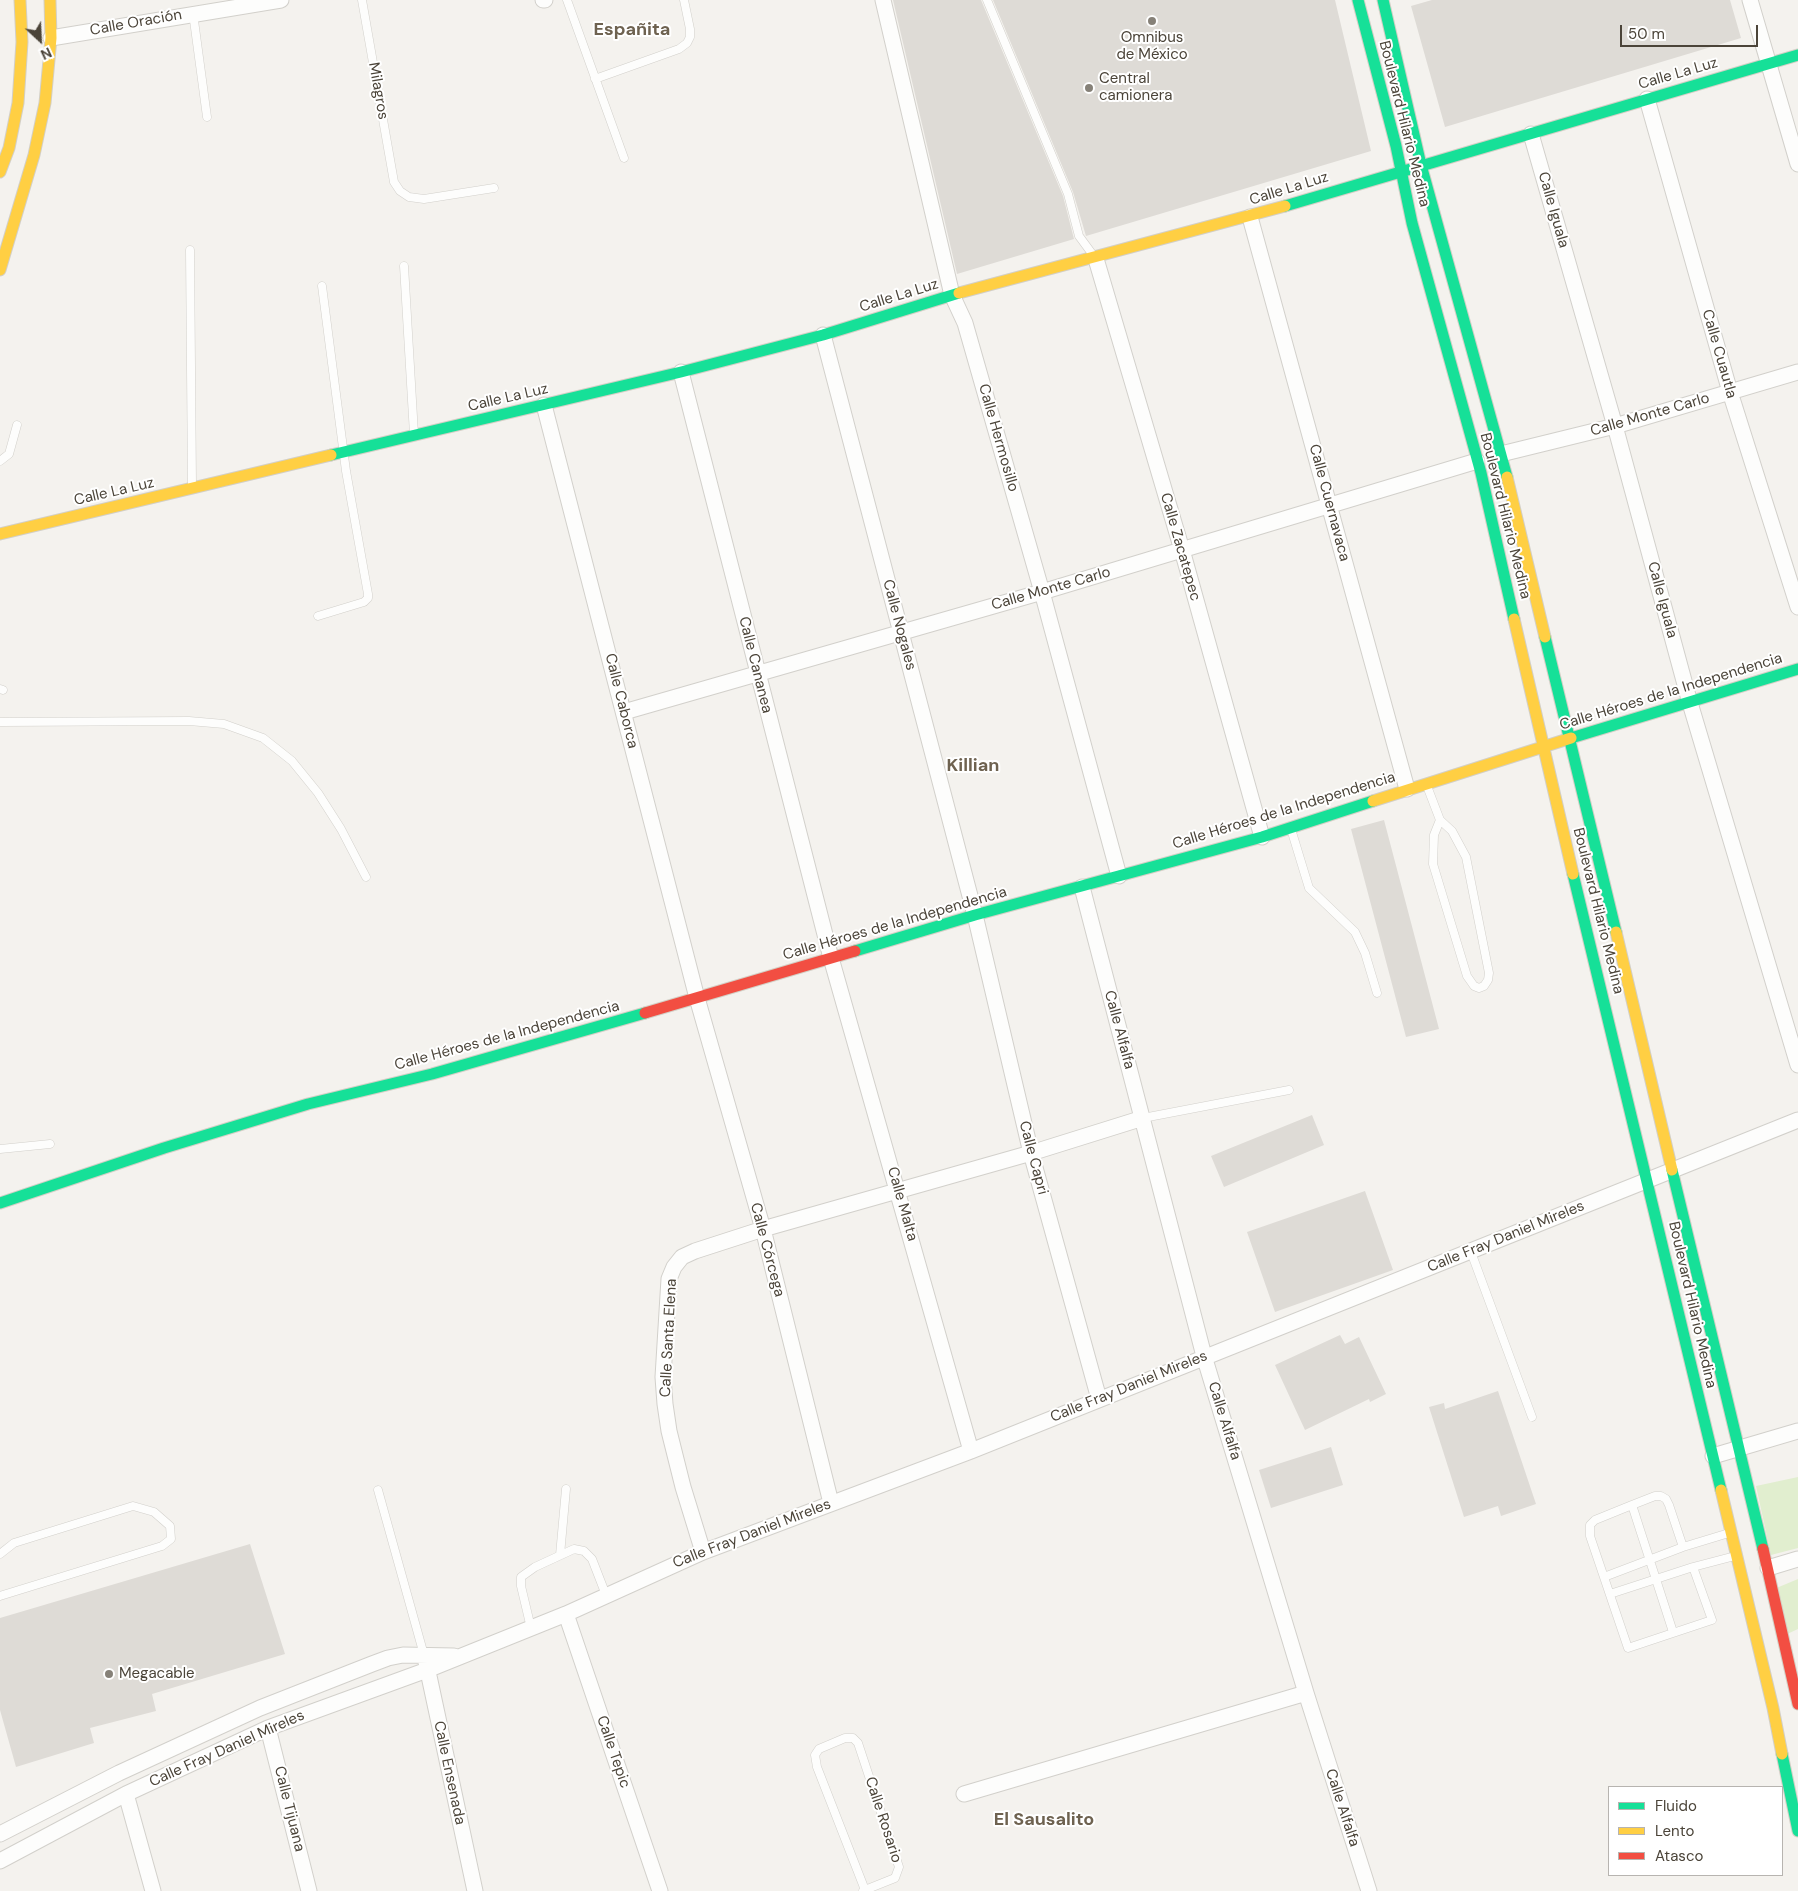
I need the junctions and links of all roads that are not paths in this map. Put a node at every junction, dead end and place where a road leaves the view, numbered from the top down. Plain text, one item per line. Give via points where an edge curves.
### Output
1 (20, 0) edge
2 (50, 0) edge
3 (281, 0) edge
4 (362, 0) edge
5 (567, 0) edge
6 (684, 0) edge
7 (883, 0) edge
8 (987, 0) edge
9 (1358, 0) edge
10 (1383, 0) edge
11 (1750, 0) edge
12 (215, 5) edge
13 (193, 14) junction
14 (52, 38) junction
15 (1798, 55) edge
16 (1768, 64) junction
17 (595, 79) junction
18 (1647, 98) junction
19 (32, 103) junction
20 (207, 117) dead end
21 (1531, 134) junction
22 (624, 158) dead end
23 (1798, 164) edge
24 (1421, 165) junction
25 (1401, 171) junction
26 (0, 172) edge
27 (494, 188) dead end
28 (1250, 217) junction
29 (190, 250) dead end
30 (1096, 259) junction
31 (404, 266) dead end
32 (0, 270) edge
33 (322, 286) dead end
34 (952, 295) junction
35 (823, 335) junction
36 (681, 372) junction
37 (1798, 372) edge
38 (1730, 392) junction
39 (544, 404) junction
40 (17, 425) dead end
41 (1615, 426) junction
42 (414, 436) junction
43 (344, 452) junction
44 (1501, 454) junction
45 (0, 461) edge
46 (1477, 461) junction
47 (192, 488) junction
48 (1330, 506) junction
49 (1, 533) edge
50 (1182, 550) junction
51 (1042, 592) junction
52 (1798, 607) edge
53 (318, 616) dead end
54 (901, 632) junction
55 (1798, 669) edge
56 (758, 674) junction
57 (1690, 703) junction
58 (624, 712) junction
59 (0, 722) edge
60 (1570, 738) junction
61 (1543, 747) junction
62 (1426, 784) junction
63 (1407, 789) junction
64 (1440, 820) junction
65 (1290, 828) junction
66 (1262, 837) junction
67 (1119, 876) junction
68 (366, 877) dead end
69 (1082, 887) junction
70 (974, 915) junction
71 (831, 958) junction
72 (1377, 992) dead end
73 (697, 998) junction
74 (1798, 1065) edge
75 (1288, 1090) dead end
76 (1143, 1118) junction
77 (1798, 1120) edge
78 (50, 1144) dead end
79 (0, 1149) edge
80 (1031, 1152) junction
81 (1672, 1169) junction
82 (1648, 1180) junction
83 (898, 1190) junction
84 (0, 1203) edge
85 (763, 1229) junction
86 (1471, 1252) junction
87 (1204, 1356) junction
88 (1099, 1399) junction
89 (1532, 1417) dead end
90 (1798, 1431) edge
91 (1738, 1449) junction
92 (972, 1451) junction
93 (1713, 1456) junction
94 (378, 1490) dead end
95 (566, 1490) dead end
96 (831, 1503) junction
97 (1632, 1505) junction
98 (1731, 1532) junction
99 (1683, 1547) junction
100 (702, 1552) junction
101 (0, 1554) edge
102 (560, 1555) junction
103 (1737, 1556) junction
104 (1798, 1559) edge
105 (1650, 1560) junction
106 (1694, 1567) junction
107 (1768, 1568) junction
108 (1604, 1577) junction
109 (1656, 1580) junction
110 (1610, 1594) junction
111 (606, 1595) junction
112 (0, 1596) edge
113 (566, 1614) junction
114 (531, 1628) junction
115 (1673, 1632) junction
116 (426, 1663) junction
117 (1796, 1689) edge
118 (1306, 1693) junction
119 (1798, 1704) edge
120 (268, 1728) junction
121 (126, 1794) junction
122 (964, 1794) dead end
123 (1798, 1831) edge
124 (0, 1834) edge
125 (0, 1861) edge
126 (153, 1891) edge
127 (309, 1891) edge
128 (475, 1891) edge
129 (660, 1891) edge
130 (864, 1891) edge
131 (1369, 1891) edge

1 - 19 street via 22,42
2 - 14 street
3 - 12 street, Calle Oración
4 - 27 lane, Milagros via 394,182 400,191 409,197 424,199
5 - 17 lane
6 - 17 lane via 690,29 687,43 679,49
7 - 34 street, Calle Hermosillo
8 - 30 lane via 1068,194 1079,236
9 - 25 street, Boulevard Hilario Medina
10 - 24 street, Boulevard Hilario Medina
11 - 16 street
12 - 13 street, Calle Oración
13 - 14 street, Calle Oración
13 - 20 lane
14 - 19 street
15 - 16 street, Calle La Luz
16 - 18 street, Calle La Luz
16 - 23 street
17 - 22 lane
18 - 21 street, Calle La Luz
18 - 38 street, Calle Cuautla
19 - 26 street
19 - 32 street via 29,174
21 - 24 street, Calle La Luz
21 - 41 street, Calle Iguala
24 - 25 street, Calle La Luz
24 - 44 street, Boulevard Hilario Medina
25 - 28 street, Calle La Luz
25 - 46 street, Boulevard Hilario Medina via 1412,223
28 - 30 street, Calle La Luz
28 - 48 street, Calle Cuernavaca
29 - 47 lane
30 - 34 street, Calle La Luz
30 - 50 street, Calle Zacatepec
31 - 42 lane
33 - 43 lane
34 - 35 street, Calle La Luz
34 - 51 street, Calle Hermosillo via 965,323
35 - 36 street, Calle La Luz
35 - 54 street, Calle Nogales
36 - 39 street, Calle La Luz
36 - 56 street, Calle Cananea
37 - 38 street, Calle Monte Carlo
38 - 41 street, Calle Monte Carlo
38 - 52 street, Calle Cuautla
39 - 42 street, Calle La Luz
39 - 58 street, Calle Caborca
40 - 45 lane via 9,454
41 - 44 street, Calle Monte Carlo
41 - 57 street, Calle Iguala
42 - 43 street, Calle La Luz
43 - 47 street, Calle La Luz
43 - 53 lane via 368,598
44 - 60 street, Boulevard Hilario Medina
46 - 48 street, Calle Monte Carlo
46 - 61 street, Boulevard Hilario Medina
47 - 49 street, Calle La Luz
48 - 50 street, Calle Monte Carlo
48 - 63 street, Calle Cuernavaca
50 - 51 street, Calle Monte Carlo
50 - 66 street, Calle Zacatepec
51 - 54 street, Calle Monte Carlo
51 - 67 street, Calle Hermosillo
54 - 56 street, Calle Monte Carlo
54 - 70 street, Calle Nogales
55 - 57 street, Calle Héroes de la Independencia
56 - 58 street, Calle Monte Carlo
56 - 71 street, Calle Cananea
57 - 60 street, Calle Héroes de la Independencia
57 - 74 street, Calle Iguala
58 - 73 street, Calle Caborca
59 - 68 lane via 189,721 224,724 263,738 292,761 318,792
60 - 61 street, Calle Héroes de la Independencia
60 - 81 street, Boulevard Hilario Medina
61 - 62 street, Calle Héroes de la Independencia
61 - 82 street, Boulevard Hilario Medina
62 - 63 street, Calle Héroes de la Independencia
62 - 64 lane
63 - 65 street, Calle Héroes de la Independencia
64 - 64 lane via 1434,835 1434,864 1467,976 1474,986 1480,988 1488,980 1489,973 1466,857 1452,831
65 - 66 street, Calle Héroes de la Independencia
65 - 72 lane via 1310,888 1354,932 1365,953
66 - 67 street, Calle Héroes de la Independencia
67 - 69 street, Calle Héroes de la Independencia
69 - 70 street, Calle Héroes de la Independencia
69 - 76 street, Calle Alfalfa
70 - 71 street, Calle Héroes de la Independencia
70 - 80 street, Calle Capri
71 - 73 street, Calle Héroes de la Independencia
71 - 83 street, Calle Malta
73 - 84 street, Calle Héroes de la Independencia via 432,1074 299,1107
73 - 85 street, Calle Córcega
75 - 76 lane
76 - 80 street, Calle Santa Elena
76 - 87 street, Calle Alfalfa
77 - 81 street, Calle Fray Daniel Mireles
78 - 79 lane
80 - 83 street, Calle Santa Elena
80 - 88 street, Calle Capri
81 - 82 street, Calle Fray Daniel Mireles
81 - 91 street, Boulevard Hilario Medina
82 - 86 street, Calle Fray Daniel Mireles
82 - 93 street, Boulevard Hilario Medina
83 - 85 street, Calle Santa Elena
83 - 92 street, Calle Malta
85 - 96 street, Calle Córcega
85 - 100 street, Calle Santa Elena via 682,1257 670,1279 663,1377 665,1404 683,1487
86 - 87 street, Calle Fray Daniel Mireles
86 - 89 lane
87 - 88 street, Calle Fray Daniel Mireles
87 - 118 street, Calle Alfalfa
88 - 92 street, Calle Fray Daniel Mireles
90 - 91 street
91 - 93 street
91 - 107 street, Boulevard Hilario Medina
92 - 96 street, Calle Fray Daniel Mireles
93 - 98 street, Boulevard Hilario Medina
94 - 116 lane
95 - 102 lane
96 - 100 street, Calle Fray Daniel Mireles
97 - 99 lane via 1655,1496 1666,1499
97 - 105 lane
97 - 108 lane via 1590,1525 1590,1536
98 - 99 lane
98 - 103 street, Boulevard Hilario Medina
99 - 105 lane
100 - 111 street, Calle Fray Daniel Mireles
101 - 112 lane via 14,1544 133,1506 154,1512 170,1526 171,1539 162,1546
102 - 111 lane via 574,1549 584,1552 592,1559
102 - 114 lane via 521,1577
103 - 106 lane
103 - 123 street, Boulevard Hilario Medina
104 - 107 street
105 - 108 lane
105 - 109 lane
106 - 109 lane
106 - 115 lane via 1712,1620
107 - 117 street, Boulevard Hilario Medina
108 - 110 lane
109 - 110 lane
109 - 115 lane
110 - 115 lane via 1628,1648
111 - 113 street, Calle Fray Daniel Mireles
113 - 114 street, Calle Fray Daniel Mireles
113 - 129 street, Calle Tepic
114 - 116 street, Calle Fray Daniel Mireles via 461,1656
116 - 120 street, Calle Fray Daniel Mireles
116 - 124 street, Calle Fray Daniel Mireles via 403,1654 388,1658 260,1708 119,1773
116 - 128 street, Calle Ensenada
117 - 119 street, Boulevard Hilario Medina
118 - 122 street
118 - 131 street, Calle Alfalfa
120 - 121 street, Calle Fray Daniel Mireles
120 - 127 street, Calle Tijuana
121 - 125 street, Calle Fray Daniel Mireles
121 - 126 street
130 - 130 lane, Calle Rosario via 895,1878 899,1868 858,1743 853,1738 845,1738 819,1749 815,1755

